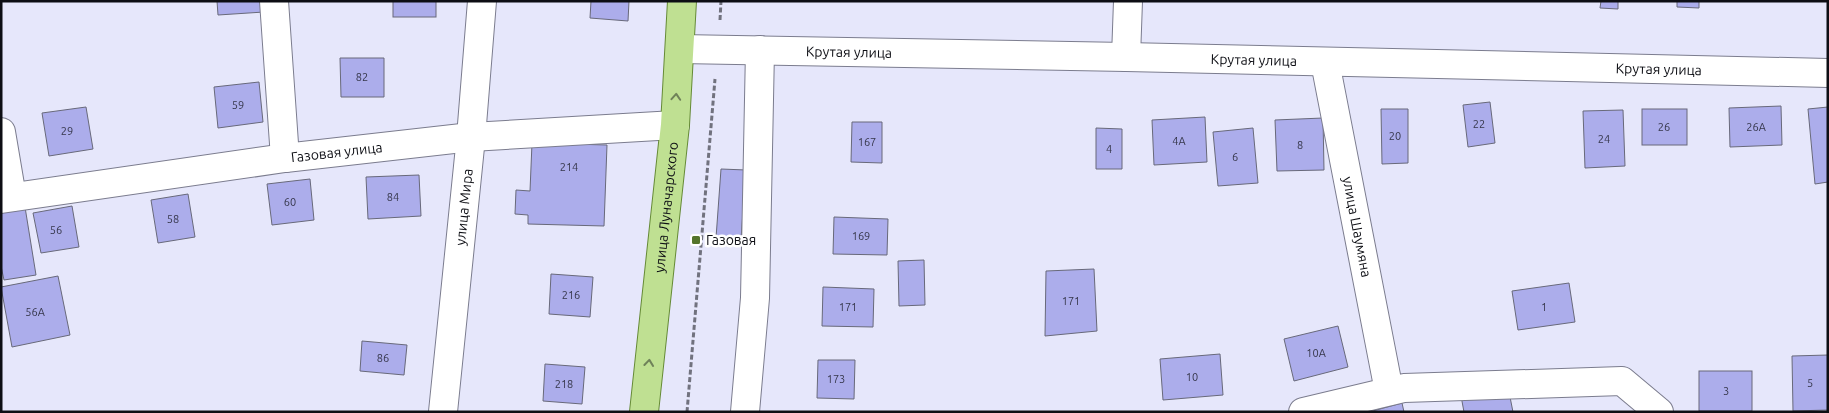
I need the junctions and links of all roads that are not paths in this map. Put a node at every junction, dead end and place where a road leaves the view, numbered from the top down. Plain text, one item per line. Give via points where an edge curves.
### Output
1 (274, 1) edge
2 (482, 1) edge
3 (682, 1) edge
4 (1128, 1) edge
5 (680, 49) junction
6 (760, 50) junction
7 (1126, 57) junction
8 (1325, 62) junction
9 (1828, 73) edge
10 (675, 125) junction
11 (1, 132) edge
12 (471, 137) junction
13 (285, 158) junction
14 (7, 198) edge
15 (1389, 390) junction
16 (443, 412) edge
17 (644, 412) edge
18 (745, 412) edge
19 (1303, 412) edge
20 (1659, 412) edge

1 - 13 street
2 - 12 street, улица Мира
3 - 5 main road, улица Луначарского
4 - 7 street
5 - 6 street, Крутая улица
10 -> 5 main road, улица Луначарского
6 - 7 street, Крутая улица
6 - 18 street via 755,298
7 - 8 street, Крутая улица
8 - 9 street, Крутая улица
8 - 15 street, улица Шаумяна
10 - 12 street, Газовая улица
17 -> 10 main road, улица Луначарского
11 - 14 street
12 - 13 street, Газовая улица
12 - 16 street, улица Мира
13 - 14 street, Газовая улица
15 - 19 street
15 - 20 street via 1622,381

